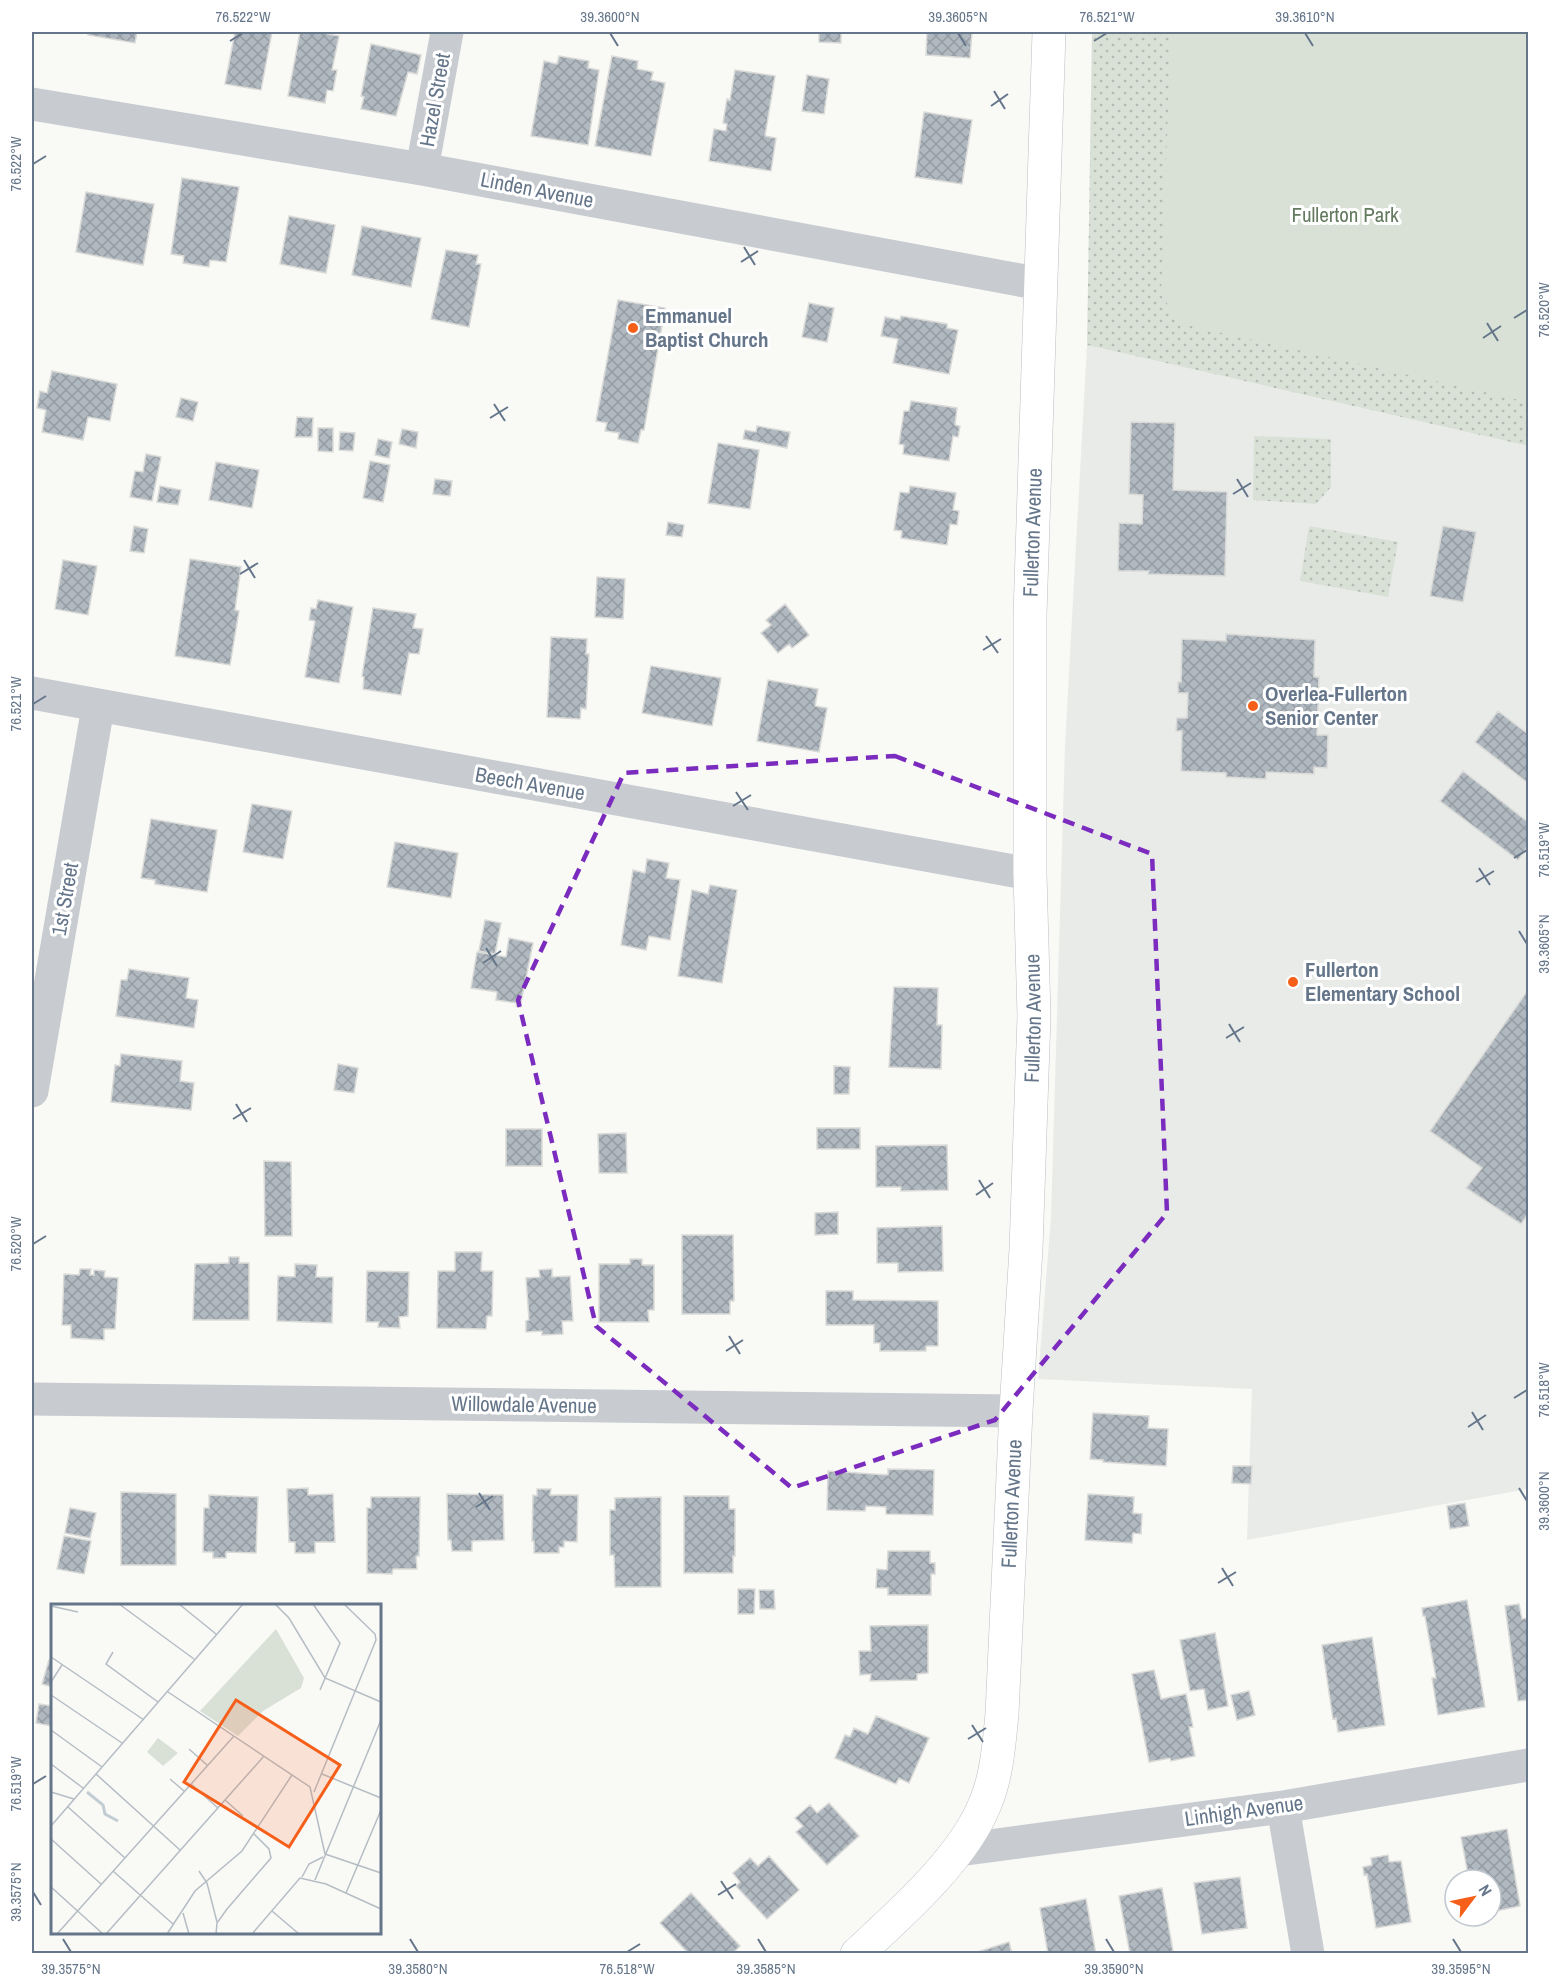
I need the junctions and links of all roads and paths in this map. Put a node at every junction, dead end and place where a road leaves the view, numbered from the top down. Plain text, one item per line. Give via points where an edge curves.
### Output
1 (447, 32) edge
2 (1049, 32) edge
3 (32, 107) edge
4 (422, 169) junction
5 (1041, 284) junction
6 (32, 693) edge
7 (98, 707) junction
8 (1030, 874) junction
9 (32, 1091) edge
10 (32, 1399) edge
11 (1016, 1411) junction
12 (1528, 1765) edge
13 (1283, 1807) junction
14 (959, 1850) junction
15 (857, 1953) edge
16 (1308, 1953) edge

1 - 4 street, Hazel Street
2 - 5 street, Fullerton Avenue
3 - 4 street, Linden Avenue
4 - 5 street, Linden Avenue
5 - 8 street, Fullerton Avenue via 1030,615
6 - 7 street, Beech Avenue
7 - 8 street, Beech Avenue
7 - 9 street, 1st Street
8 - 11 street, Fullerton Avenue via 1034,1016
10 - 11 street, Willowdale Avenue
11 - 14 street, Fullerton Avenue via 998,1758 985,1804
12 - 13 street, Linhigh Avenue
13 - 14 street, Linhigh Avenue
13 - 16 street
14 - 15 street, Fullerton Avenue via 897,1917

